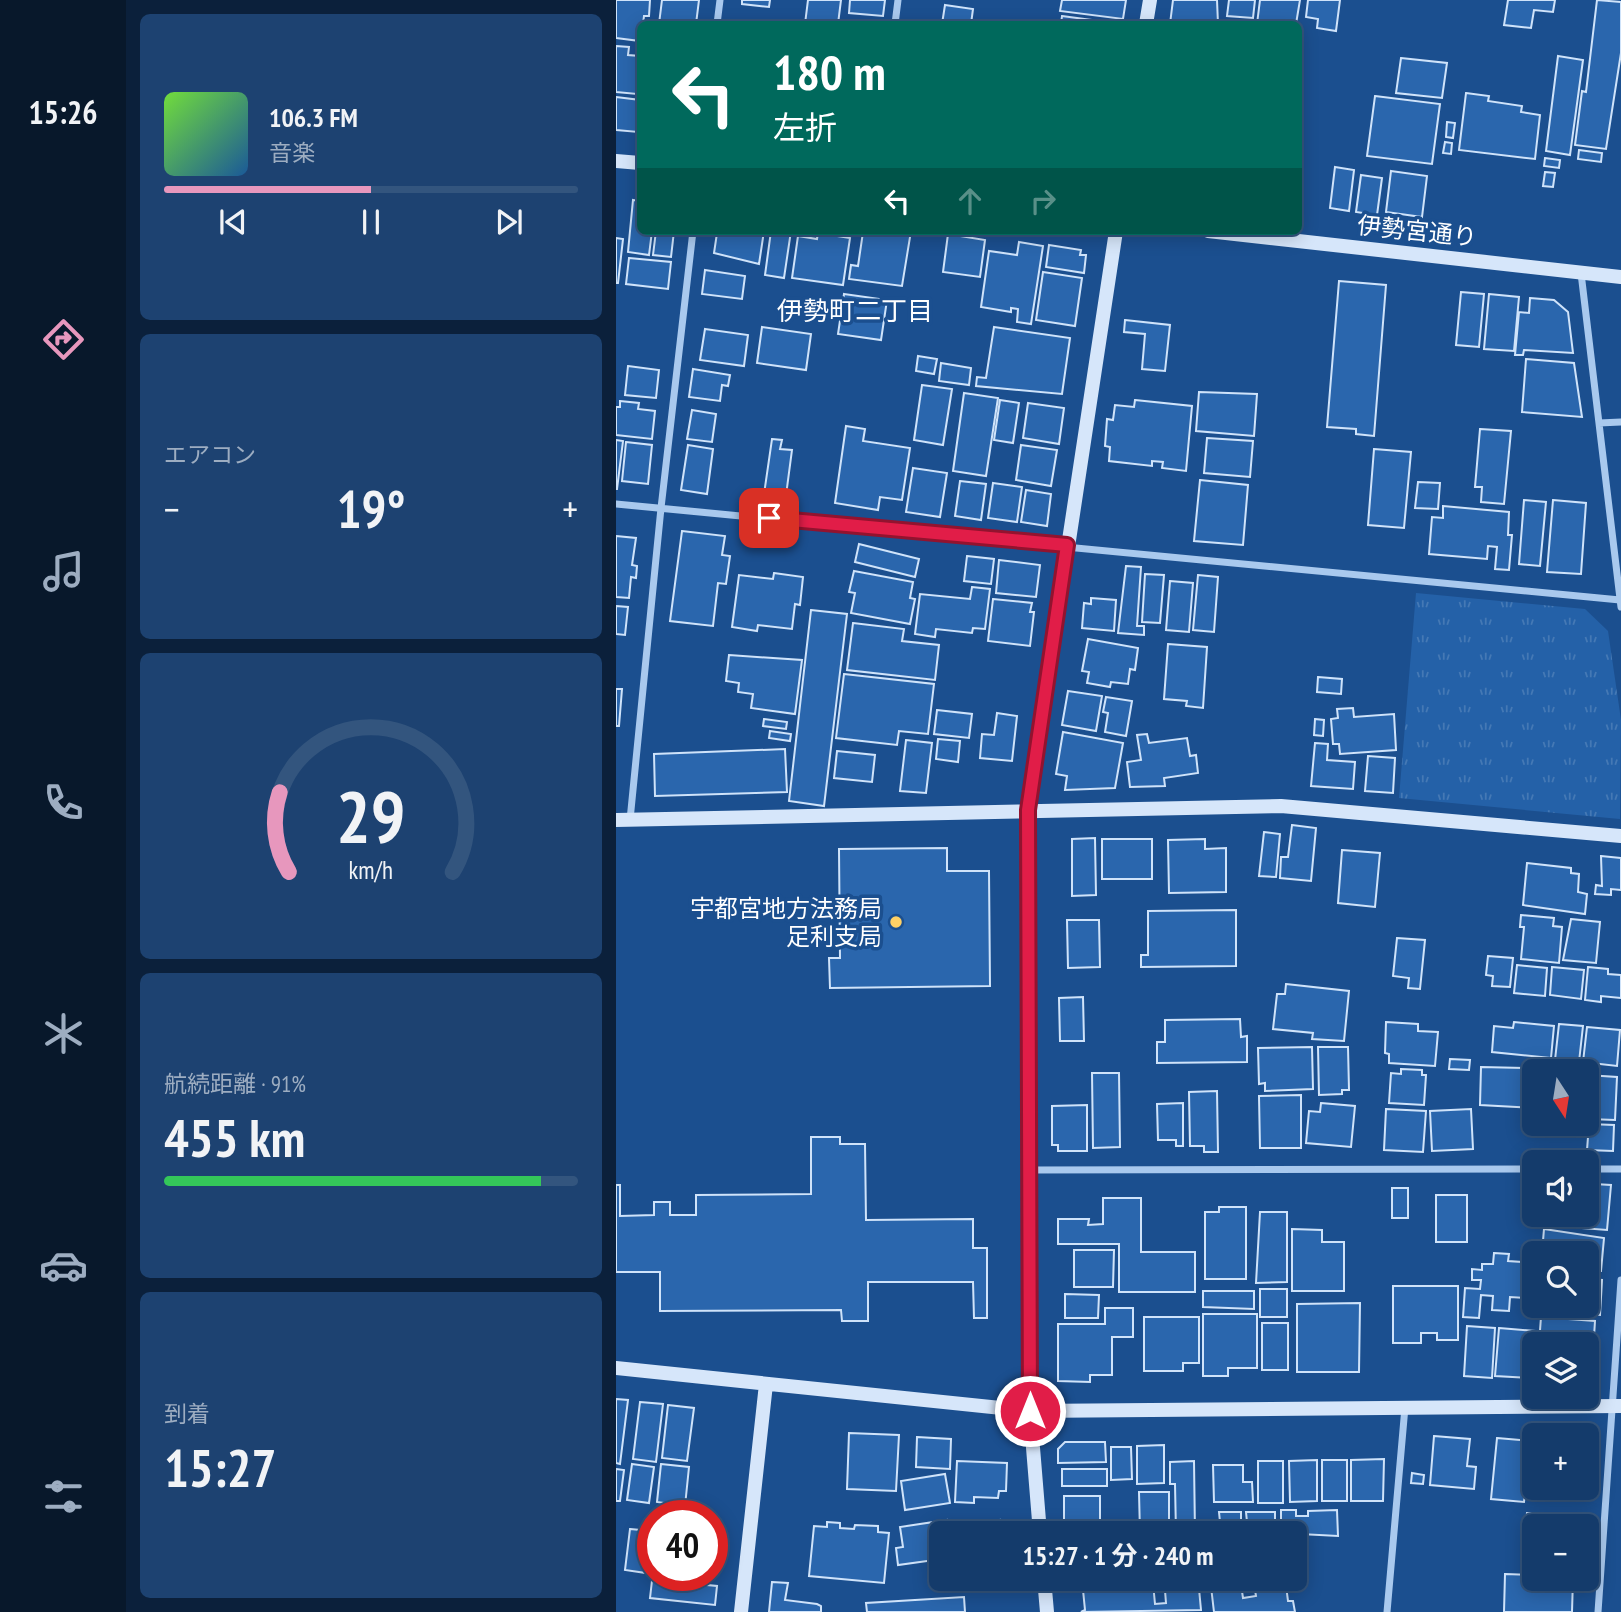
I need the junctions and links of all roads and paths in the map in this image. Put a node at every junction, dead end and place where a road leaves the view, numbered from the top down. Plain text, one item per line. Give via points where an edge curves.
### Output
1 (720, 0) edge
2 (898, 0) edge
3 (1150, 0) edge
4 (717, 21) edge
5 (895, 21) edge
6 (1146, 21) edge
7 (616, 161) edge
8 (637, 163) edge
9 (693, 235) edge
10 (1115, 235) edge
11 (1244, 235) edge
12 (1581, 272) junction
13 (1621, 277) edge
14 (1621, 422) edge
15 (1599, 423) junction
16 (616, 504) edge
17 (661, 508) junction
18 (1067, 545) junction
19 (1620, 604) edge
20 (1028, 810) junction
21 (623, 820) edge
22 (1621, 836) edge
23 (1522, 1169) edge
24 (1599, 1169) edge
25 (1621, 1169) edge
26 (1031, 1170) junction
27 (1621, 1280) edge
28 (616, 1368) edge
29 (766, 1384) junction
30 (1405, 1406) junction
31 (1617, 1406) edge
32 (1030, 1411) junction
33 (1039, 1521) edge
34 (1045, 1591) edge
35 (741, 1612) edge
36 (1047, 1612) edge
37 (1387, 1612) edge
38 (1598, 1612) edge

1 - 4 street
2 - 5 street
3 - 6 street
7 - 8 street
9 - 17 street
10 - 18 street
11 - 12 street, 伊勢宮通り
12 - 13 street, 伊勢宮通り
12 - 15 street
14 - 15 street
15 - 19 street
16 - 17 street
17 - 18 street
17 - 21 street
18 - 19 street
18 - 20 street
20 - 21 street
20 - 22 street via 1281,806
20 - 26 street
23 - 26 street
24 - 25 street
26 - 32 street
27 - 31 street
28 - 29 street
29 - 32 street
29 - 35 street
30 - 31 street
30 - 32 street
30 - 37 street
31 - 38 street
32 - 33 street
34 - 36 street

